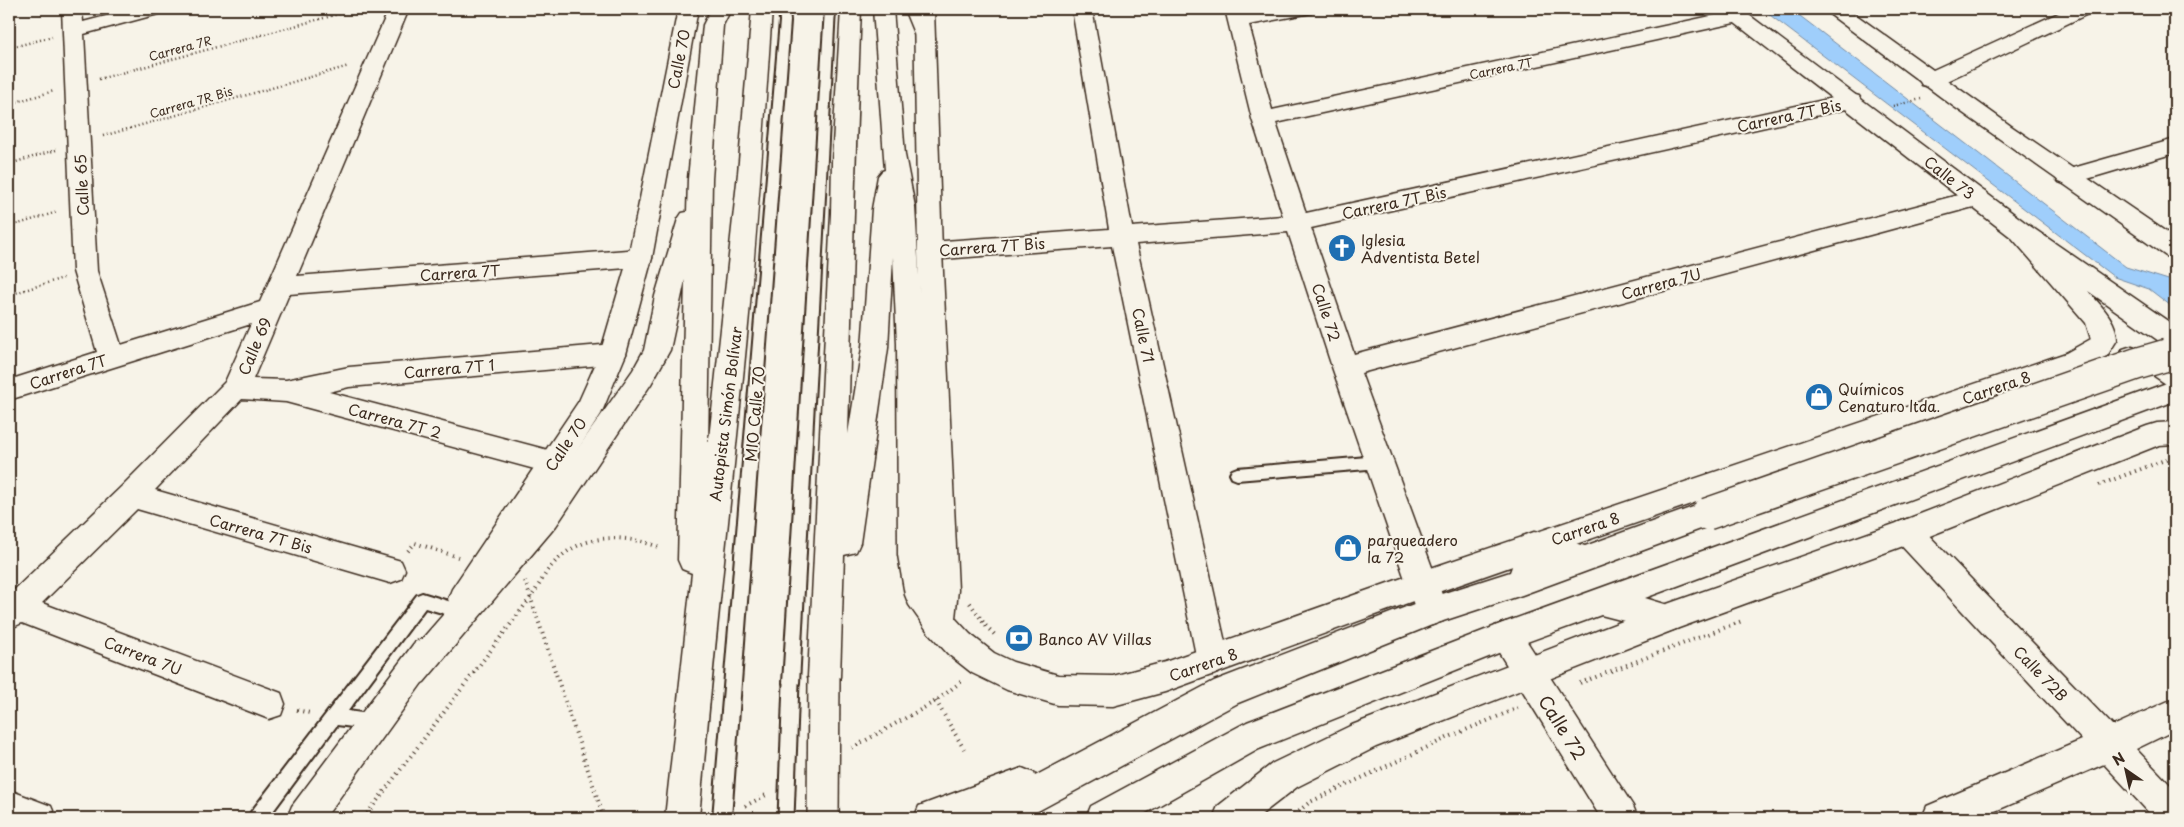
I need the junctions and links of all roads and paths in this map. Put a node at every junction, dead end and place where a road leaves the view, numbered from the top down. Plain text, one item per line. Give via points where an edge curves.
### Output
1 (16, 9) edge
2 (155, 9) edge
3 (357, 9) edge
4 (399, 9) edge
5 (688, 9) edge
6 (721, 9) edge
7 (762, 9) edge
8 (784, 9) edge
9 (830, 9) edge
10 (851, 9) edge
11 (883, 9) edge
12 (914, 9) edge
13 (924, 9) edge
14 (1082, 9) edge
15 (1304, 9) edge
16 (1835, 9) edge
17 (2083, 9) edge
18 (9, 11) edge
19 (1734, 12) edge
20 (1237, 15) edge
21 (72, 20) edge
22 (925, 39) junction
23 (9, 48) edge
24 (378, 57) junction
25 (76, 85) junction
26 (1926, 89) junction
27 (1851, 101) junction
28 (9, 104) edge
29 (1887, 108) dead end
30 (1263, 119) junction
31 (78, 144) junction
32 (2175, 146) edge
33 (894, 155) junction
34 (9, 164) edge
35 (2067, 177) junction
36 (700, 179) junction
37 (1977, 198) junction
38 (82, 205) junction
39 (2127, 217) junction
40 (1298, 223) junction
41 (9, 227) edge
42 (2020, 232) junction
43 (1122, 236) junction
44 (2175, 239) edge
45 (2175, 250) edge
46 (930, 251) junction
47 (640, 258) junction
48 (85, 271) junction
49 (9, 296) edge
50 (275, 297) junction
51 (2175, 339) edge
52 (2175, 353) edge
53 (613, 354) junction
54 (112, 357) junction
55 (2075, 360) junction
56 (1345, 368) junction
57 (2175, 378) edge
58 (236, 388) junction
59 (9, 390) edge
60 (2175, 390) edge
61 (286, 391) junction
62 (2171, 438) edge
63 (553, 462) junction
64 (1379, 462) junction
65 (1237, 474) dead end
66 (2092, 488) dead end
67 (132, 495) junction
68 (1907, 532) junction
69 (1534, 545) junction
70 (662, 548) dead end
71 (1586, 559) junction
72 (492, 569) junction
73 (390, 570) joint
74 (1522, 582) junction
75 (531, 597) junction
76 (1427, 598) junction
77 (1601, 601) junction
78 (456, 610) junction
79 (13, 611) edge
80 (1667, 618) junction
81 (1748, 619) dead end
82 (940, 622) junction
83 (1506, 636) junction
84 (1214, 660) junction
85 (413, 672) junction
86 (824, 677) junction
87 (1536, 685) junction
88 (693, 699) junction
89 (936, 701) dead end
90 (269, 704) joint
91 (2175, 714) edge
92 (333, 717) junction
93 (376, 722) junction
94 (2110, 745) junction
95 (964, 749) dead end
96 (1108, 754) junction
97 (1139, 797) junction
98 (9, 807) edge
99 (2175, 815) edge
100 (39, 818) edge
101 (257, 818) edge
102 (304, 818) edge
103 (364, 818) edge
104 (604, 818) edge
105 (682, 818) edge
106 (722, 818) edge
107 (786, 818) edge
108 (823, 818) edge
109 (931, 818) edge
110 (990, 818) edge
111 (1103, 818) edge
112 (1114, 818) edge
113 (1230, 818) edge
114 (1290, 818) edge
115 (1621, 818) edge
116 (1939, 818) edge

1 - 18 path
2 - 21 main road
3 - 25 path, Carrera 7R
4 - 24 main road, Calle 69
5 - 47 main road, Calle 70
6 - 36 main road via 713,25
7 - 88 main road, Autopista Simón Bolívar via 731,366
8 - 106 lane, MIO Calle 70
9 - 107 lane, bridge
10 - 86 main road via 842,161 843,213
11 - 33 main road
12 - 22 main road
13 - 22 main road
14 - 43 main road, Calle 71
15 - 20 main road
16 - 26 main road
17 - 26 main road
19 - 27 main road, Calle 73
19 - 30 main road, Carrera 7T
20 - 30 main road, Calle 72
21 - 23 path
21 - 25 main road, Calle 65
22 - 46 main road
24 - 31 path, Carrera 7R Bis
24 - 50 main road, Calle 69
25 - 28 path, Carrera 7R
25 - 31 main road, Calle 65
26 - 29 path
26 - 35 main road
27 - 37 main road, Calle 73
27 - 40 main road, Carrera 7T Bis
30 - 40 main road, Calle 72
31 - 34 path, Carrera 7R Bis
31 - 38 main road, Calle 65
32 - 35 main road
33 - 82 main road, Carrera 8 via 903,207 910,344 913,555 920,595
33 - 86 main road via 884,209 875,348
35 - 39 main road
36 - 72 main road via 668,296 657,350 621,410 546,517
36 - 88 main road via 693,471
37 - 42 main road, Calle 73
37 - 56 main road, Carrera 7U
38 - 41 path
38 - 48 main road, Calle 65
39 - 44 main road
39 - 45 main road
40 - 43 main road, Carrera 7T Bis
40 - 56 main road, Calle 72
42 - 51 main road, Calle 73
42 - 55 main road, Carrera 8 via 2103,328 2104,344
43 - 46 main road, Carrera 7T Bis
43 - 84 main road, Calle 71
46 - 82 main road via 943,590
47 - 50 main road, Carrera 7T
47 - 53 main road, Calle 70
48 - 49 path
48 - 54 main road, Calle 65
50 - 54 main road, Carrera 7T
50 - 58 main road, Calle 69
52 - 71 main road, Carrera 8, bridge via 1707,514
53 - 61 main road, Carrera 7T 1 via 349,377
53 - 63 main road, Calle 70 via 591,406
54 - 59 main road, Carrera 7T
55 - 57 main road via 2109,352 2124,354 2156,364
55 - 69 main road, Carrera 8
56 - 64 main road, Calle 72
58 - 61 main road, Carrera 7T 2
58 - 67 main road, Calle 69
60 - 77 main road
61 - 63 main road, Carrera 7T 2
62 - 66 path
62 - 68 main road
63 - 72 main road, Calle 70
64 - 65 lane
64 - 76 main road, Calle 72
67 - 73 main road, Carrera 7T Bis
67 - 79 main road, Calle 69
68 - 80 main road
68 - 94 main road, Calle 72B
69 - 71 main road
69 - 74 main road
69 - 76 main road, Carrera 8
70 - 75 path via 628,537 605,536 575,547 556,562
71 - 74 main road, Carrera 8
72 - 73 path via 415,543
72 - 75 path via 526,581
72 - 78 main road, Calle 70
72 - 85 main road
74 - 76 main road, Carrera 8
75 - 103 path
75 - 104 path
76 - 84 main road, Carrera 8
76 - 96 main road, Carrera 8 via 1226,692
77 - 80 main road
77 - 83 main road
78 - 85 main road, Calle 70
78 - 92 lane via 422,600
79 - 90 main road, Carrera 7U
80 - 87 main road
81 - 87 path
82 - 84 main road, Carrera 8 via 983,663 1007,675 1058,690 1113,691
83 - 87 main road, Calle 72
83 - 97 main road via 1248,738
85 - 93 main road, Calle 70
86 - 108 main road, bridge
87 - 113 main road via 1364,736 1285,775
87 - 114 path via 1449,737 1310,802
87 - 115 main road, Calle 72
88 - 105 main road, Autopista Simón Bolívar
89 - 95 path
90 - 92 path
91 - 94 main road
92 - 93 lane
92 - 101 lane
93 - 102 main road, Calle 70
94 - 99 main road, Calle 72B
94 - 116 main road
96 - 109 main road
96 - 110 main road, Carrera 8
97 - 111 main road
97 - 112 main road
98 - 100 main road

